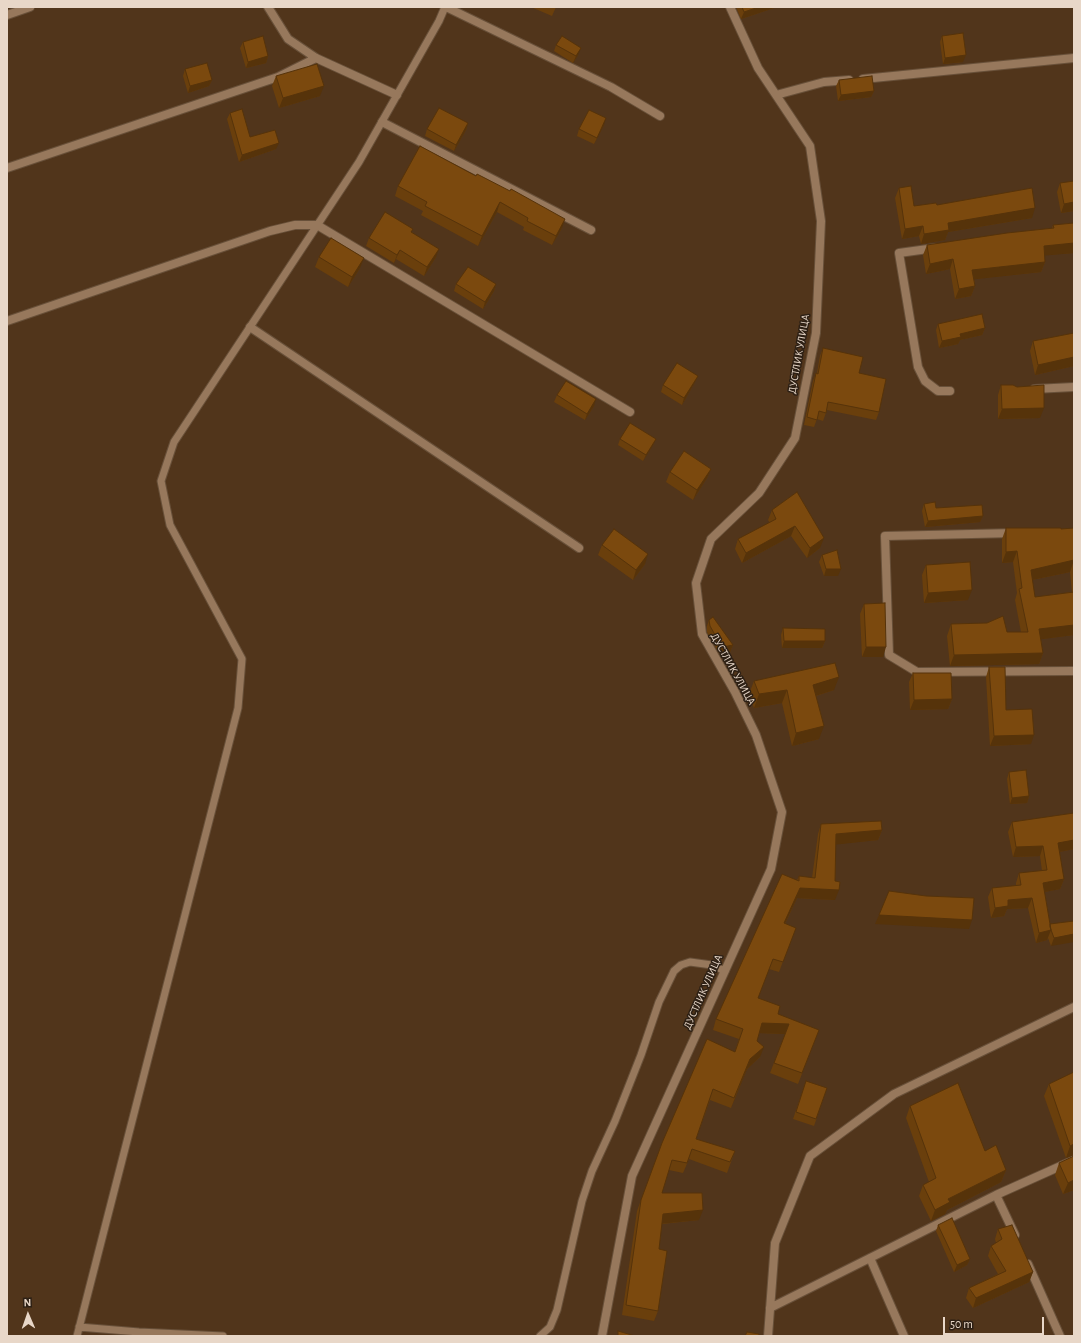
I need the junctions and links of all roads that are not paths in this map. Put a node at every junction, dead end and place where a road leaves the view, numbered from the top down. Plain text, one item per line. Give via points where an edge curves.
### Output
1 (30, 7) edge
2 (268, 7) edge
3 (446, 7) edge
4 (730, 7) edge
5 (7, 15) edge
6 (316, 58) junction
7 (1074, 58) edge
8 (397, 95) junction
9 (776, 95) junction
10 (660, 116) dead end
11 (382, 122) junction
12 (7, 168) edge
13 (317, 225) junction
14 (591, 230) dead end
15 (945, 246) edge
16 (7, 321) edge
17 (250, 327) junction
18 (1074, 387) edge
19 (950, 390) dead end
20 (1028, 390) edge
21 (630, 412) dead end
22 (1027, 533) edge
23 (579, 548) dead end
24 (1074, 671) edge
25 (725, 971) junction
26 (1074, 1007) edge
27 (1074, 1160) edge
28 (996, 1195) junction
29 (1019, 1245) edge
30 (870, 1258) junction
31 (1025, 1259) edge
32 (770, 1308) junction
33 (78, 1328) junction
34 (77, 1336) edge
35 (223, 1336) edge
36 (540, 1336) edge
37 (602, 1336) edge
38 (768, 1336) edge
39 (904, 1336) edge
40 (1060, 1336) edge

1 - 5 street
2 - 6 street via 288,39
3 - 8 lane
3 - 10 street via 611,87
4 - 9 street, ДУСТЛИК УЛИЦА via 758,68
6 - 8 street
6 - 12 street via 278,77
7 - 9 street via 824,82
8 - 11 lane
9 - 25 street, ДУСТЛИК УЛИЦА via 810,146 821,221 818,314 795,438 759,493 711,539 696,583 702,634 756,735 782,812 771,869
11 - 13 lane
11 - 14 street
13 - 16 street via 295,225 270,231
13 - 17 lane
13 - 21 street
15 - 19 street via 899,253 918,366 925,381 938,391
17 - 23 street
17 - 33 lane via 174,442 161,481 170,525 242,659 238,708
18 - 20 street
22 - 24 street via 885,536 889,655 917,672
25 - 36 lane via 690,962 674,971 659,1002 641,1055 592,1171 582,1201 557,1310 550,1327
25 - 37 street, ДУСТЛИК УЛИЦА via 632,1176
26 - 32 street via 894,1094 810,1156 775,1244
27 - 28 street
28 - 29 street
28 - 30 street
30 - 32 street
30 - 39 street
31 - 40 street
32 - 38 street
33 - 34 lane
33 - 35 lane

